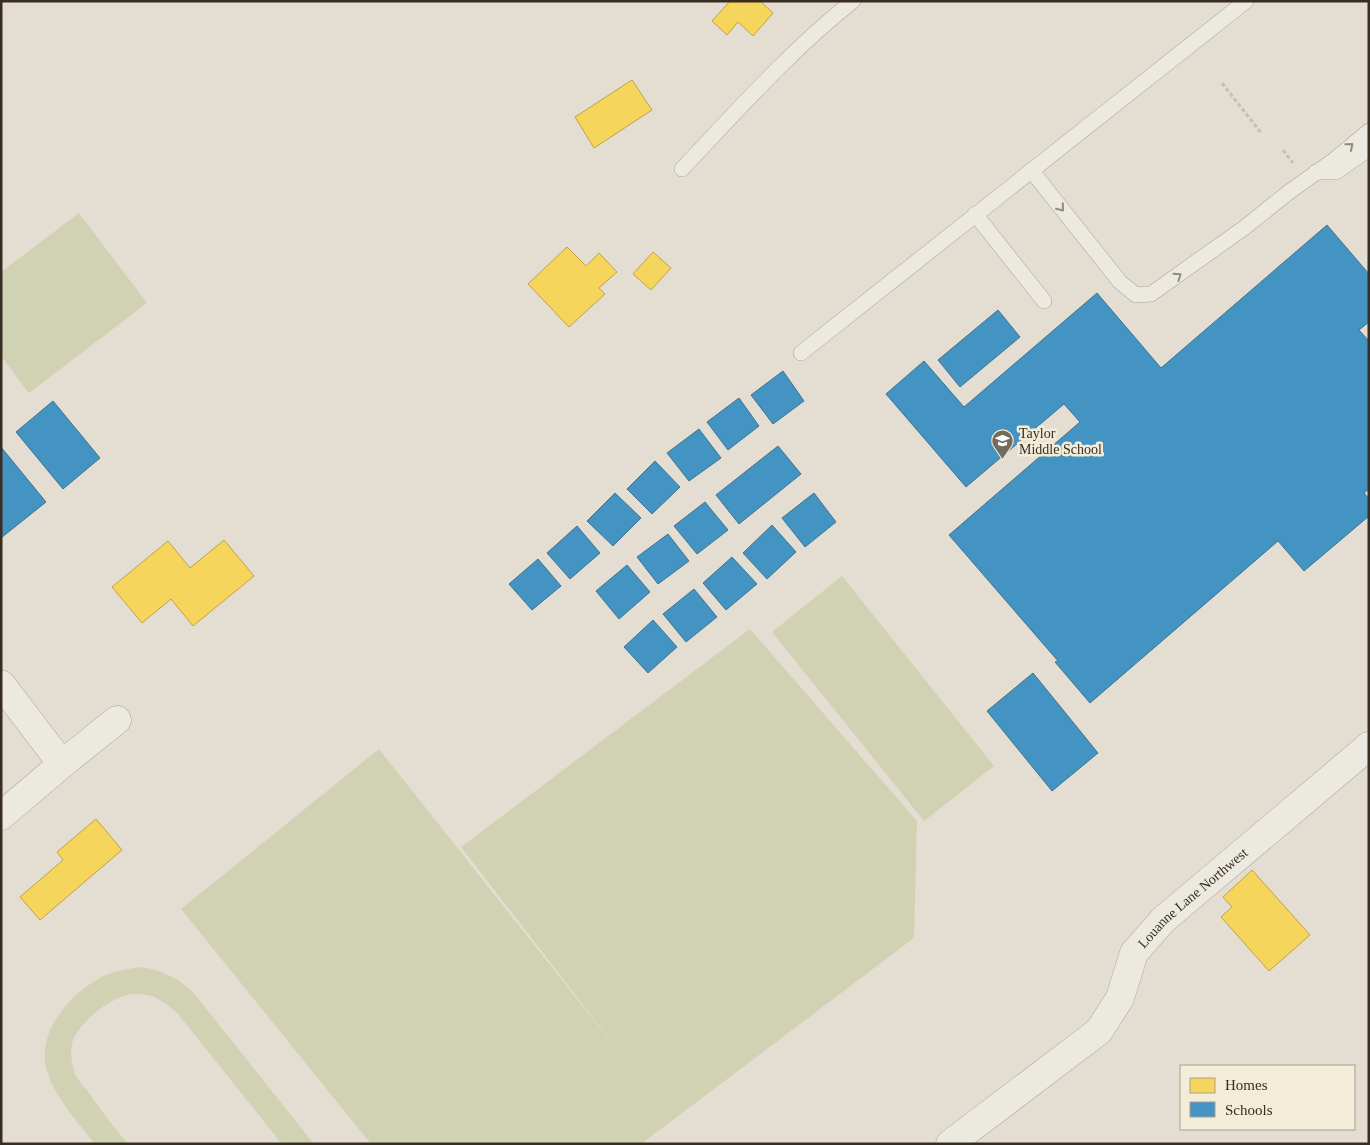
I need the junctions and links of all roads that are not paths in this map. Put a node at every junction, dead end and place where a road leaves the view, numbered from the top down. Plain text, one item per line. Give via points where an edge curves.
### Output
1 (853, 1) edge
2 (1246, 1) edge
3 (1369, 131) edge
4 (1369, 149) edge
5 (682, 169) dead end
6 (1031, 170) junction
7 (1316, 172) junction
8 (975, 214) junction
9 (1044, 301) dead end
10 (801, 353) dead end
11 (1, 684) edge
12 (117, 720) dead end
13 (1369, 746) edge
14 (62, 764) junction
15 (1, 816) edge
16 (950, 1144) edge

1 - 5 lane via 774,72
2 - 6 lane
7 -> 3 lane
4 - 7 lane via 1336,172
6 -> 7 lane via 1120,282 1136,295 1150,294 1190,267
6 - 8 lane
8 - 9 lane
8 - 10 lane
11 - 14 street
12 - 14 street
13 - 16 street, Louanne Lane Northwest via 1163,920 1134,953 1120,998 1099,1031
14 - 15 street

